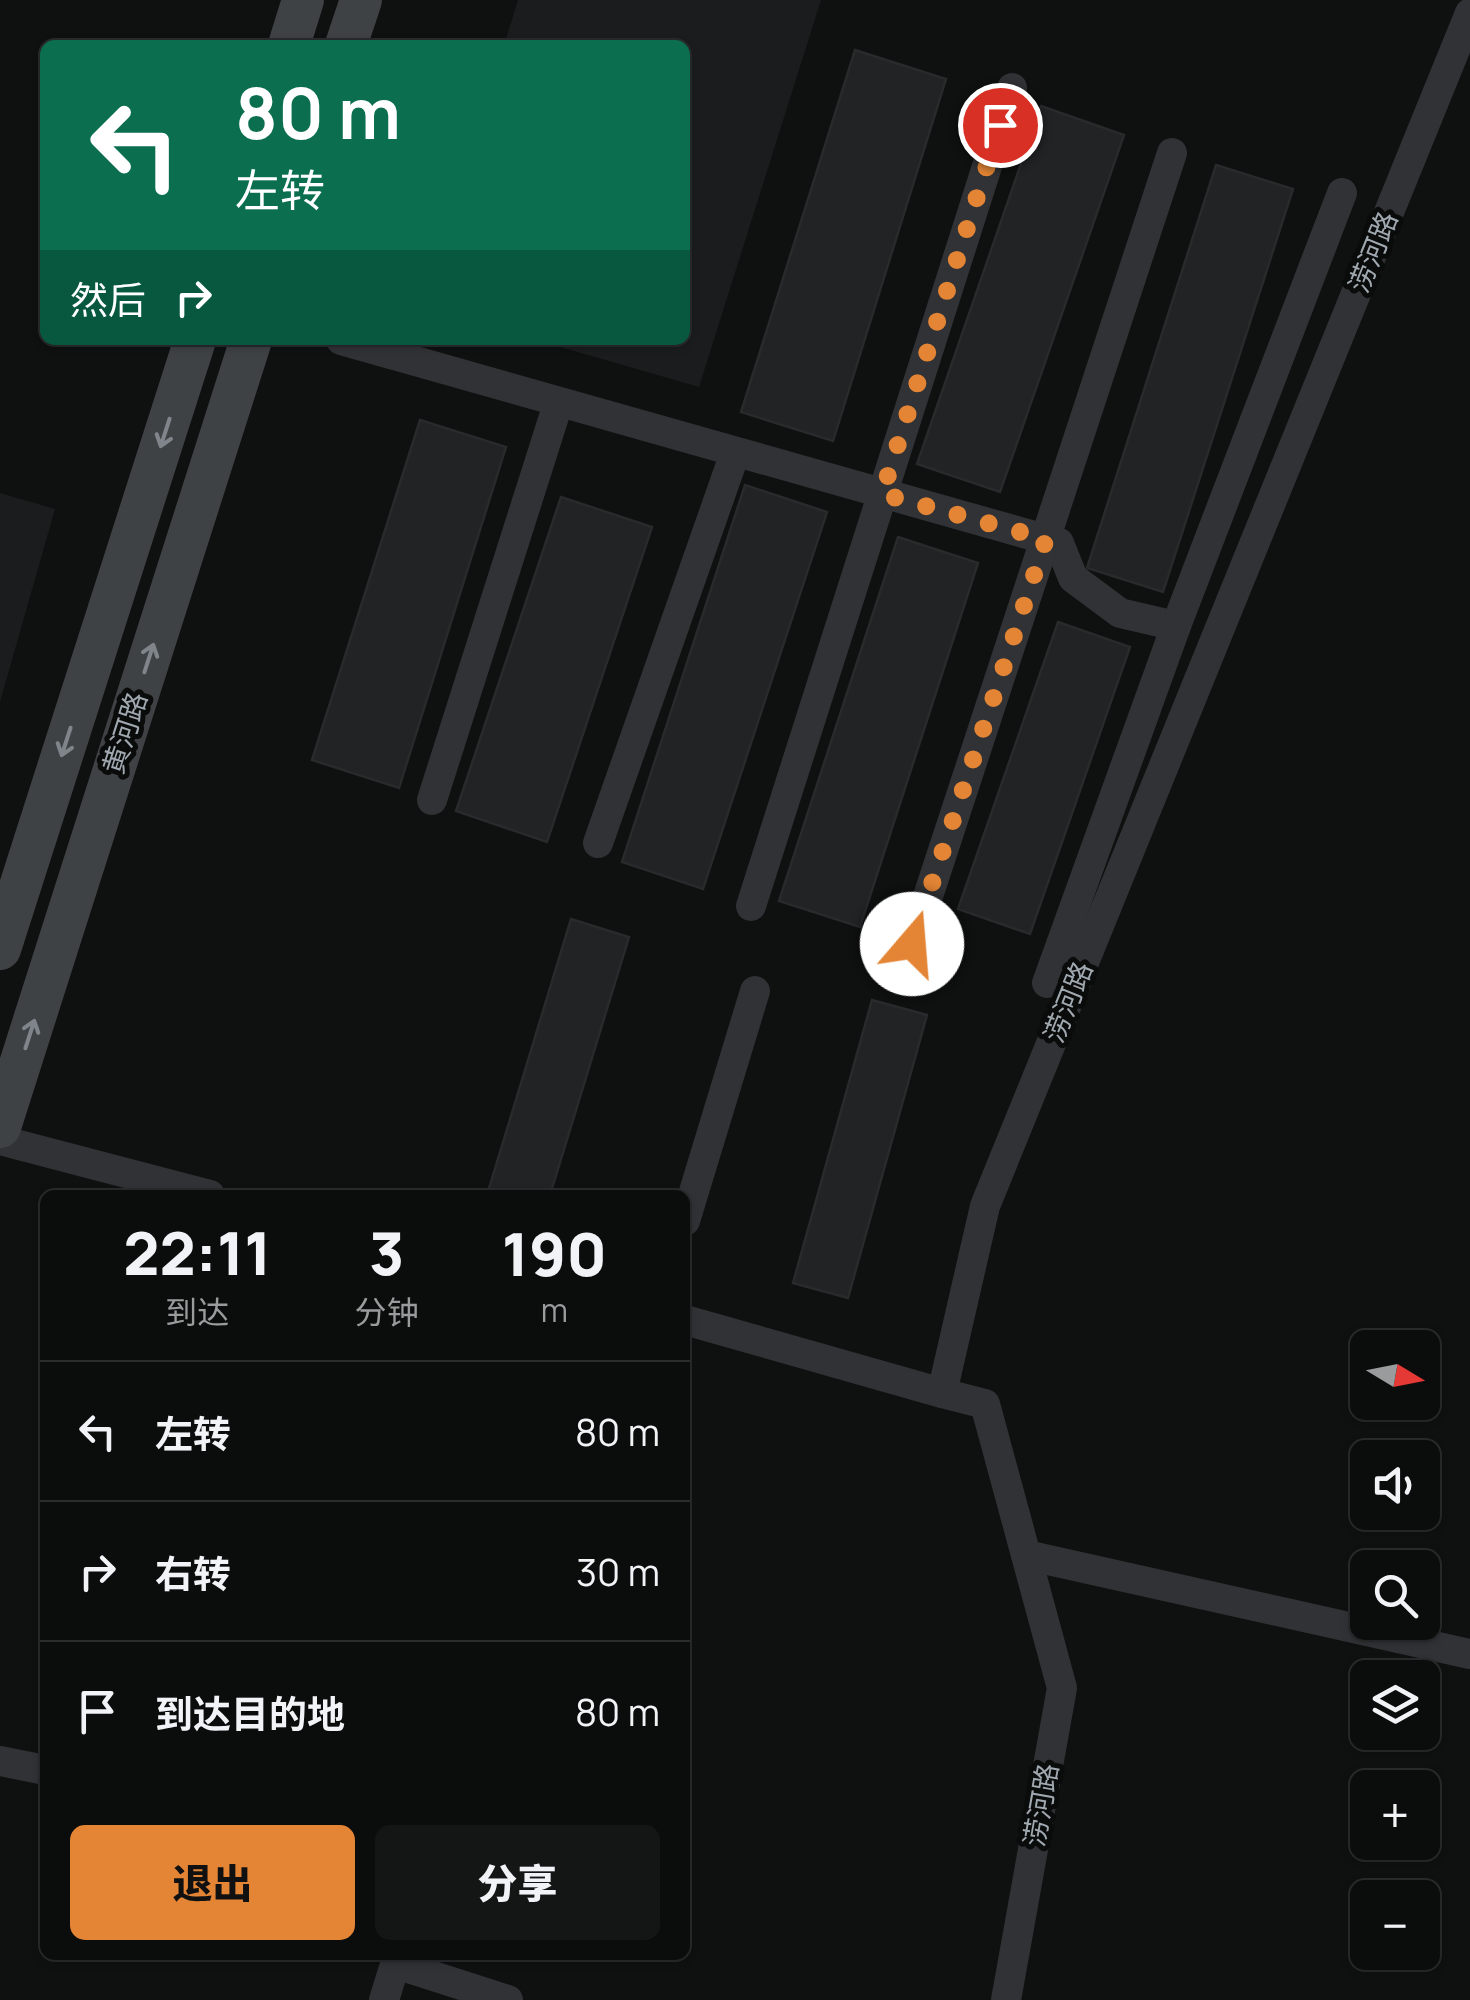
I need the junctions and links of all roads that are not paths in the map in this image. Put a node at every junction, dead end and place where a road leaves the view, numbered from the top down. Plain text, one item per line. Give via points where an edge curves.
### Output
1 (303, 0) edge
2 (361, 0) edge
3 (1470, 13) edge
4 (291, 40) edge
5 (348, 40) edge
6 (1012, 88) dead end
7 (1172, 153) dead end
8 (1342, 193) dead end
9 (192, 345) edge
10 (248, 345) edge
11 (358, 345) edge
12 (558, 404) junction
13 (735, 453) junction
14 (882, 494) junction
15 (1046, 539) junction
16 (1176, 626) junction
17 (432, 800) dead end
18 (598, 843) dead end
19 (751, 906) dead end
20 (912, 944) dead end
21 (0, 949) edge
22 (1046, 984) dead end
23 (755, 991) dead end
24 (0, 1127) edge
25 (0, 1140) edge
26 (191, 1190) edge
27 (690, 1205) edge
28 (690, 1321) edge
29 (942, 1393) junction
30 (1026, 1555) junction
31 (1470, 1654) edge
32 (0, 1761) edge
33 (40, 1769) edge
34 (397, 1960) edge
35 (384, 2000) edge
36 (508, 2000) edge
37 (1006, 2000) edge

1 - 4 main road
2 - 5 main road
3 - 29 street, 涝河路 via 985,1206
6 - 14 street
7 - 15 street
8 - 16 street
9 -> 21 main road, 黄河路
24 -> 10 main road, 黄河路
11 - 12 street
12 - 13 street
12 - 17 street
13 - 14 street
13 - 18 street
14 - 15 street
14 - 19 street
15 - 16 street via 1058,543 1073,578 1120,612
15 - 20 street
16 - 22 street
23 - 27 street
25 - 26 street
28 - 29 street
29 - 30 street, 涝河路 via 985,1404
30 - 31 street
30 - 37 street, 涝河路 via 1062,1688
32 - 33 street
34 - 35 street
34 - 36 street

